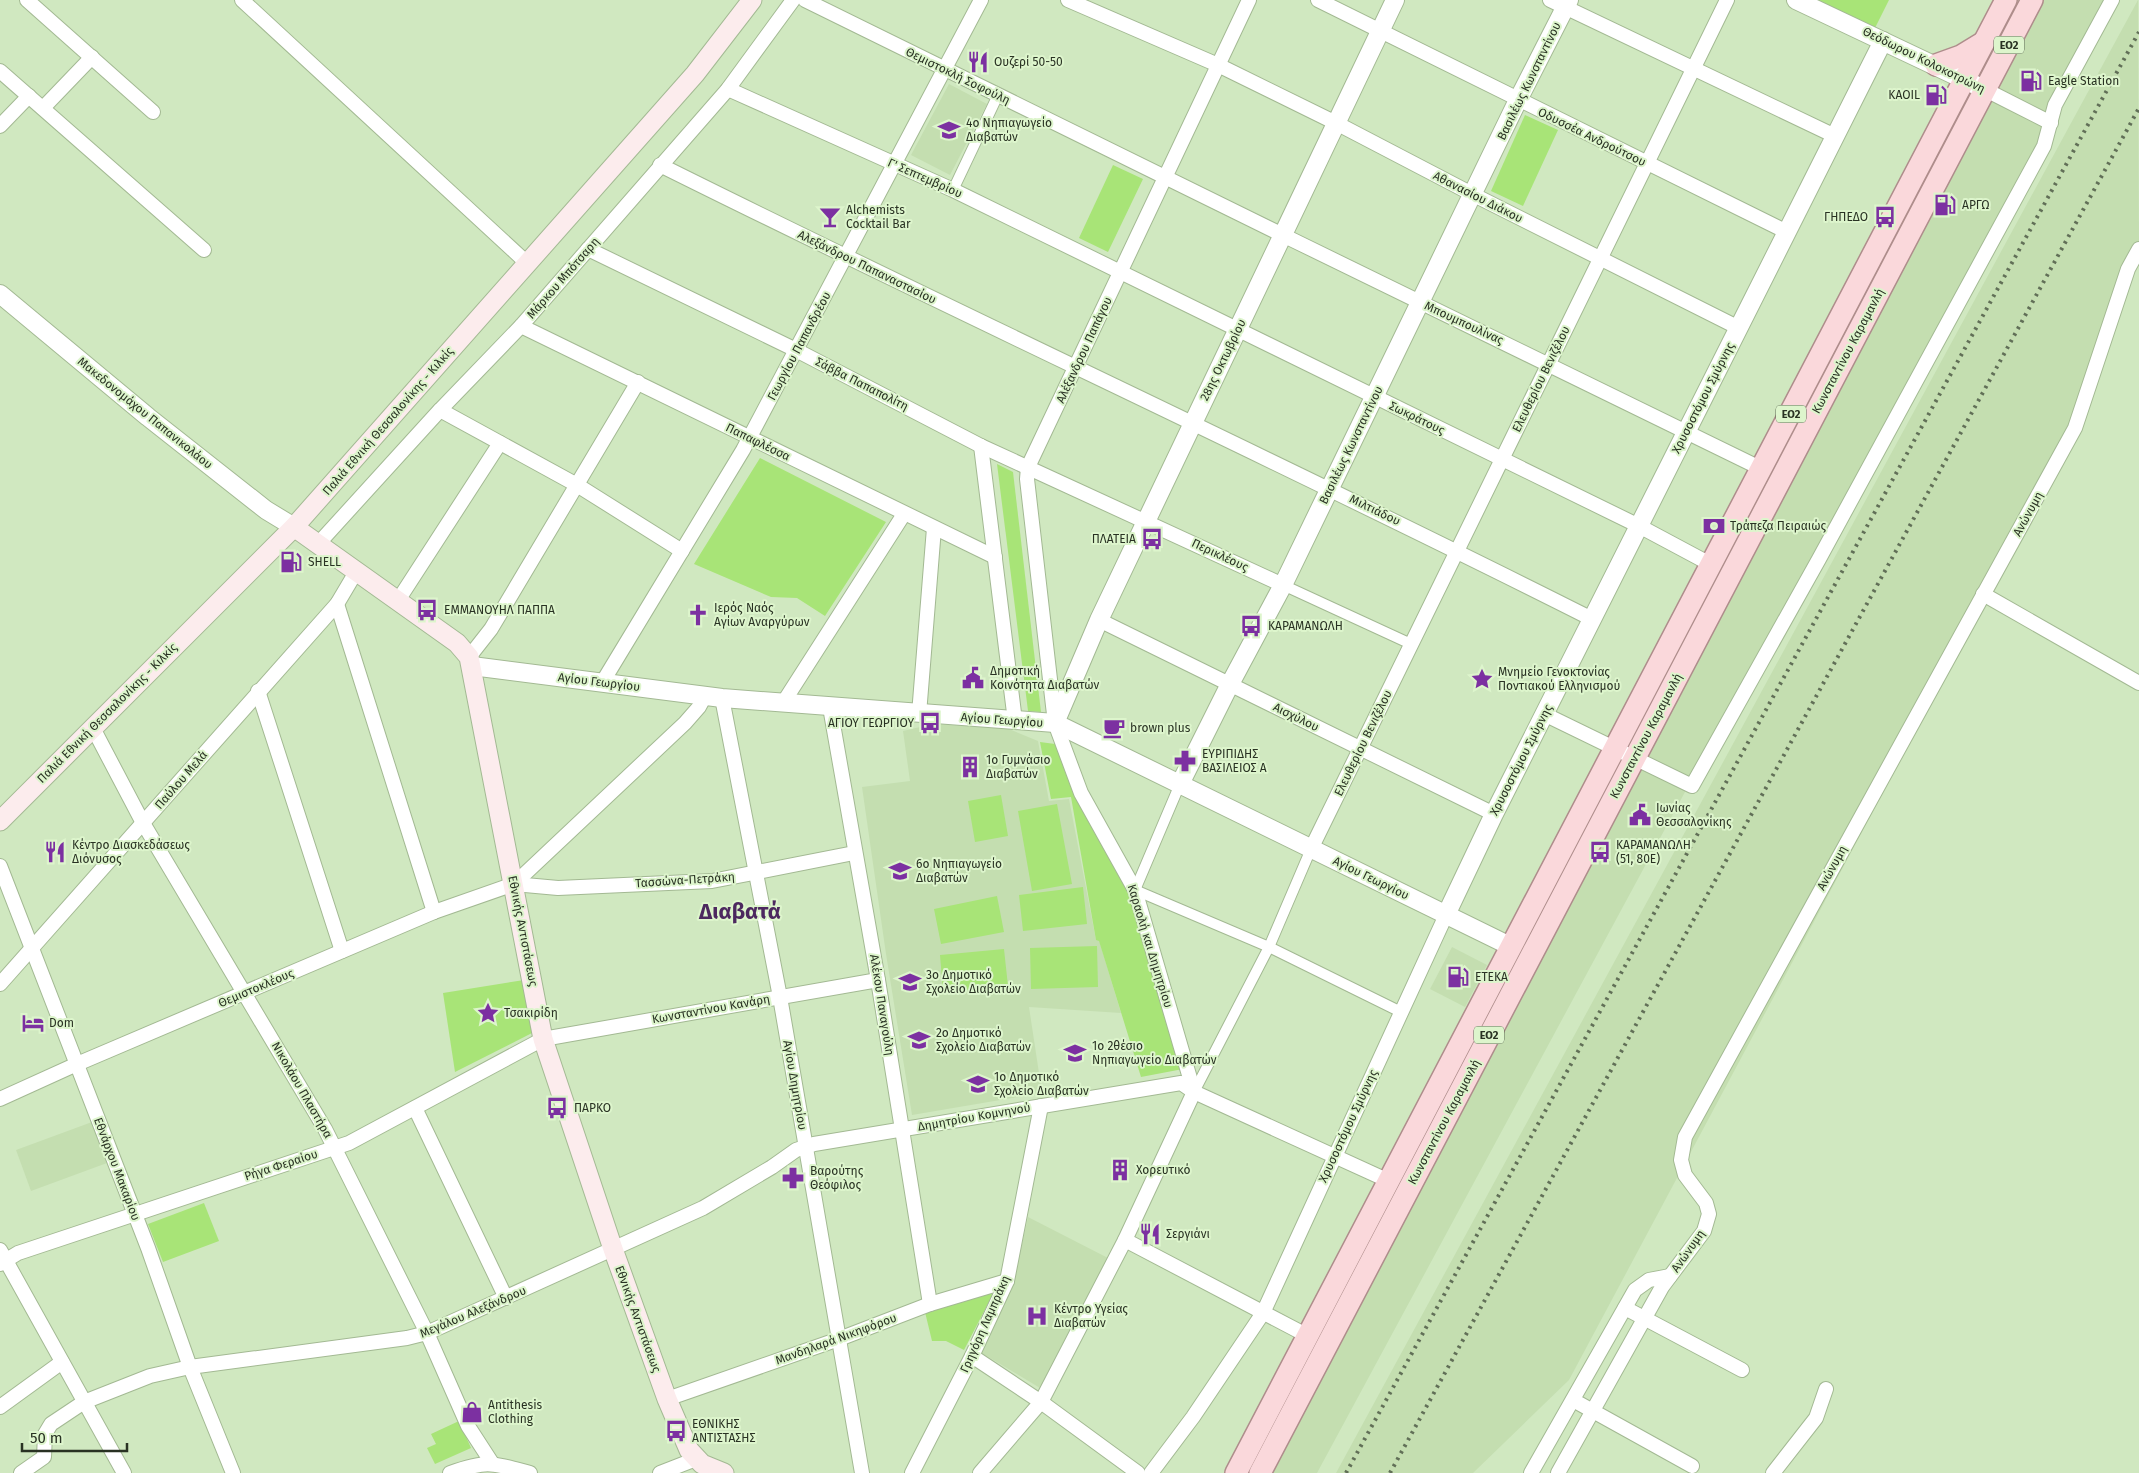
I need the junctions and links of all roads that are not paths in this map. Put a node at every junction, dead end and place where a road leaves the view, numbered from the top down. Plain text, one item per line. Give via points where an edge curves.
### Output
1 (27, 0) edge
2 (242, 0) edge
3 (752, 0) edge
4 (794, 0) edge
5 (805, 0) edge
6 (981, 0) edge
7 (1068, 0) edge
8 (1249, 0) edge
9 (1318, 0) edge
10 (1396, 0) edge
11 (1727, 0) edge
12 (1796, 0) edge
13 (2006, 0) edge
14 (2032, 0) edge
15 (2112, 0) edge
16 (1562, 2) edge
17 (1381, 30) junction
18 (1883, 41) junction
19 (1984, 42) junction
20 (92, 57) junction
21 (1936, 65) junction
22 (1218, 66) junction
23 (944, 69) junction
24 (0, 70) edge
25 (1693, 70) junction
26 (1965, 80) junction
27 (728, 89) junction
28 (1986, 90) junction
29 (998, 95) junction
30 (29, 96) junction
31 (1518, 100) junction
32 (43, 108) junction
33 (153, 112) dead end
34 (1336, 123) junction
35 (2050, 123) junction
36 (0, 126) edge
37 (1835, 136) junction
38 (895, 164) junction
39 (1647, 164) junction
40 (660, 165) junction
41 (1165, 178) junction
42 (953, 190) junction
43 (1474, 195) junction
44 (1787, 232) junction
45 (1283, 235) junction
46 (588, 249) junction
47 (204, 250) dead end
48 (2139, 250) edge
49 (846, 258) junction
50 (1601, 258) junction
51 (528, 263) junction
52 (1120, 274) junction
53 (0, 294) edge
54 (1422, 303) junction
55 (521, 326) junction
56 (1739, 328) junction
57 (1238, 330) junction
58 (796, 350) junction
59 (1549, 363) junction
60 (1076, 366) junction
61 (638, 382) junction
62 (1374, 397) junction
63 (440, 410) junction
64 (1193, 423) junction
65 (1686, 432) junction
66 (749, 438) junction
67 (500, 444) junction
68 (981, 446) junction
69 (1502, 459) junction
70 (1028, 467) junction
71 (1762, 469) junction
72 (577, 485) junction
73 (1330, 488) junction
74 (904, 514) junction
75 (1146, 521) junction
76 (1639, 526) junction
77 (934, 528) junction
78 (296, 534) junction
79 (318, 544) junction
80 (682, 551) junction
81 (1457, 551) junction
82 (995, 557) junction
83 (1712, 566) junction
84 (356, 572) junction
85 (1284, 585) junction
86 (1983, 594) junction
87 (223, 596) junction
88 (242, 597) dead end
89 (397, 602) junction
90 (337, 604) junction
91 (1592, 619) junction
92 (1099, 620) junction
93 (1411, 644) junction
94 (471, 662) junction
95 (602, 683) junction
96 (2139, 683) edge
97 (1230, 684) junction
98 (258, 690) junction
99 (705, 696) junction
100 (722, 698) junction
101 (783, 703) junction
102 (830, 707) junction
103 (919, 714) junction
104 (1544, 714) junction
105 (1014, 721) junction
106 (1055, 723) junction
107 (93, 728) junction
108 (1360, 748) junction
109 (1616, 749) junction
110 (1635, 758) junction
111 (1180, 784) junction
112 (1494, 814) junction
113 (0, 821) edge
114 (143, 823) junction
115 (1311, 849) junction
116 (854, 853) junction
117 (0, 866) edge
118 (756, 874) junction
119 (514, 884) junction
120 (1135, 890) junction
121 (434, 912) junction
122 (1446, 916) junction
123 (1269, 947) junction
124 (1512, 947) junction
125 (31, 949) junction
126 (342, 951) junction
127 (878, 980) junction
128 (0, 984) edge
129 (245, 992) junction
130 (780, 997) junction
131 (1401, 1012) junction
132 (543, 1039) junction
133 (77, 1064) junction
134 (1194, 1092) junction
135 (0, 1099) edge
136 (1041, 1106) junction
137 (414, 1108) junction
138 (902, 1130) junction
139 (805, 1146) junction
140 (335, 1148) junction
141 (1334, 1154) junction
142 (1389, 1181) junction
143 (134, 1213) junction
144 (1125, 1240) junction
145 (613, 1249) junction
146 (2, 1258) edge
147 (1670, 1276) junction
148 (1007, 1281) junction
149 (506, 1298) junction
150 (930, 1304) junction
151 (1625, 1308) junction
152 (1263, 1313) junction
153 (1645, 1319) junction
154 (427, 1333) junction
155 (1308, 1336) junction
156 (839, 1339) junction
157 (972, 1356) junction
158 (62, 1362) junction
159 (190, 1367) junction
160 (1742, 1370) dead end
161 (1826, 1390) dead end
162 (667, 1399) junction
163 (1573, 1400) junction
164 (84, 1402) junction
165 (1041, 1402) junction
166 (0, 1407) edge
167 (1593, 1411) junction
168 (696, 1459) junction
169 (492, 1463) junction
170 (1692, 1466) dead end
171 (21, 1473) edge
172 (123, 1473) edge
173 (233, 1473) edge
174 (450, 1473) edge
175 (530, 1473) edge
176 (660, 1473) edge
177 (724, 1473) edge
178 (862, 1473) edge
179 (912, 1473) edge
180 (980, 1473) edge
181 (1138, 1473) edge
182 (1151, 1473) edge
183 (1236, 1473) edge
184 (1260, 1473) edge
185 (1531, 1473) edge
186 (1558, 1473) edge
187 (1773, 1473) edge

1 - 20 street
2 - 51 street
3 - 51 main road, Παλιά Εθνική Θεσσαλονίκης - Κιλκίς via 696,74
4 - 27 street, Μάρκου Μπότσαρη
5 - 23 street, Θεμιστοκλή Σοφούλη
6 - 23 street, Γεωργίου Παπανδρέου
7 - 22 street, Αθανασίου Διάκου
8 - 22 street, Αλέξανδρου Παπάγου
9 - 17 street, Οδυσσέα Ανδρούτσου
10 - 17 street, 28ης Οκτωβρίου
11 - 25 street, Ελευθερίου Βενιζέλου
12 - 18 street, Θεόδωρου Κολοκοτρώνη
13 - 19 main road, Κωνσταντίνου Καραμανλή / ΕΟ2
14 - 28 main road, Κωνσταντίνου Καραμανλή / ΕΟ2
15 - 35 street via 2055,104
16 - 25 street
16 - 31 street, Βασιλέως Κωνσταντίνου
17 - 31 street, Οδυσσέα Ανδρούτσου
17 - 34 street, 28ης Οκτωβρίου
18 - 21 street, Θεόδωρου Κολοκοτρώνη
18 - 37 street, Χρυσοστόμου Σμύρνης
19 - 21 main road via 1961,56
19 - 26 main road, Κωνσταντίνου Καραμανλή / ΕΟ2
20 - 32 street
20 - 33 street
21 - 26 street, Θεόδωρου Κολοκοτρώνη
22 - 34 street, Αθανασίου Διάκου
22 - 41 street, Αλέξανδρου Παπάγου
23 - 29 street, Θεμιστοκλή Σοφούλη
23 - 38 street, Γεωργίου Παπανδρέου
24 - 30 street
25 - 37 street
25 - 39 street, Ελευθερίου Βενιζέλου
26 - 28 street, Θεόδωρου Κολοκοτρώνη
26 - 71 main road, Κωνσταντίνου Καραμανλή / ΕΟ2
27 - 38 street, Γ' Σεπτεμβρίου
27 - 40 street, Μάρκου Μπότσαρη
28 - 35 street, Θεόδωρου Κολοκοτρώνη
28 - 110 main road, Κωνσταντίνου Καραμανλή / ΕΟ2
29 - 41 street, Θεμιστοκλή Σοφούλη
29 - 42 street
30 - 32 street
30 - 36 street
31 - 39 street, Οδυσσέα Ανδρούτσου
31 - 43 street, Βασιλέως Κωνσταντίνου
32 - 47 street
34 - 43 street, Αθανασίου Διάκου
34 - 45 street, 28ης Οκτωβρίου
35 - 110 street via 2044,146 1692,786
37 - 44 street, Χρυσοστόμου Σμύρνης
38 - 42 street, Γ' Σεπτεμβρίου
38 - 49 street, Γεωργίου Παπανδρέου
39 - 44 street, Οδυσσέα Ανδρούτσου
39 - 50 street, Ελευθερίου Βενιζέλου
40 - 46 street, Μάρκου Μπότσαρη
40 - 49 street, Αλεξάνδρου Παπαναστασίου
41 - 45 street, Μπουμπουλίνας
41 - 52 street, Αλέξανδρου Παπάγου
42 - 52 street, Γ' Σεπτεμβρίου
43 - 50 street, Αθανασίου Διάκου
43 - 54 street, Βασιλέως Κωνσταντίνου
44 - 56 street, Χρυσοστόμου Σμύρνης
45 - 54 street, Μπουμπουλίνας
45 - 57 street, 28ης Οκτωβρίου
46 - 55 street, Μάρκου Μπότσαρη
46 - 58 street, Σάββα Παπαπολίτη
48 - 86 street, Ανώνυμη via 2128,269 2075,428
49 - 58 street, Γεωργίου Παπανδρέου
49 - 60 street, Αλεξάνδρου Παπαναστασίου
50 - 56 street, Αθανασίου Διάκου
50 - 59 street, Ελευθερίου Βενιζέλου
51 - 78 main road, Παλιά Εθνική Θεσσαλονίκης - Κιλκίς
52 - 57 street, Σωκράτους
52 - 60 street, Αλέξανδρου Παπάγου
53 - 78 street, Μακεδονομάχου Παπανικολάου
54 - 59 street, Μπουμπουλίνας
54 - 62 street, Βασιλέως Κωνσταντίνου
55 - 61 street, Παπαφλέσσα
55 - 63 street, Μάρκου Μπότσαρη
56 - 65 street, Χρυσοστόμου Σμύρνης
57 - 62 street, Σωκράτους
57 - 64 street, 28ης Οκτωβρίου
58 - 66 street, Γεωργίου Παπανδρέου
58 - 68 street, Σάββα Παπαπολίτη
59 - 65 street, Μπουμπουλίνας
59 - 69 street, Ελευθερίου Βενιζέλου
60 - 64 street, Μιλτιάδου
60 - 70 street, Αλέξανδρου Παπάγου
61 - 66 street, Παπαφλέσσα
61 - 72 street
62 - 69 street, Σωκράτους
62 - 73 street, Βασιλέως Κωνσταντίνου
63 - 67 street
63 - 79 street, Μάρκου Μπότσαρη
64 - 73 street, Μιλτιάδου
64 - 75 street, 28ης Οκτωβρίου
65 - 71 street, Μπουμπουλίνας
65 - 76 street, Χρυσοστόμου Σμύρνης
66 - 74 street, Παπαφλέσσα
66 - 80 street, Γεωργίου Παπανδρέου
67 - 72 street
67 - 89 street
68 - 70 street, Σάββα Παπαπολίτη
68 - 82 street
69 - 76 street, Σωκράτους
69 - 81 street, Ελευθερίου Βενιζέλου
70 - 75 street, Περικλέους
70 - 106 street, Αλέξανδρου Παπάγου via 1028,492
71 - 83 main road, Κωνσταντίνου Καραμανλή / ΕΟ2
72 - 80 street
72 - 94 street
73 - 81 street, Μιλτιάδου
73 - 85 street, Βασιλέως Κωνσταντίνου
74 - 77 street, Παπαφλέσσα
74 - 101 street
75 - 85 street, Περικλέους
75 - 92 street, 28ης Οκτωβρίου
76 - 83 street, Σωκράτους
76 - 91 street, Χρυσοστόμου Σμύρνης
77 - 82 street, Παπαφλέσσα
77 - 103 street
78 - 79 main road
78 - 87 main road, Παλιά Εθνική Θεσσαλονίκης - Κιλκίς
79 - 84 main road
80 - 95 street, Γεωργίου Παπανδρέου
81 - 91 street, Μιλτιάδου
81 - 93 street, Ελευθερίου Βενιζέλου
82 - 105 street
83 - 109 main road, Κωνσταντίνου Καραμανλή / ΕΟ2
84 - 89 main road
84 - 90 street, Παύλου Μελά
85 - 93 street, Περικλέους
85 - 97 street, Βασιλέως Κωνσταντίνου
86 - 96 street
86 - 147 street, Ανώνυμη via 1685,1137 1681,1160 1685,1175 1706,1203 1709,1214 1704,1231
87 - 88 main road
87 - 107 main road, Παλιά Εθνική Θεσσαλονίκης - Κιλκίς
89 - 94 main road via 457,643
90 - 98 street, Παύλου Μελά
90 - 121 street
91 - 104 street, Χρυσοστόμου Σμύρνης
92 - 97 street, Αισχύλου
92 - 106 street, 28ης Οκτωβρίου
93 - 108 street, Ελευθερίου Βενιζέλου
94 - 95 street, Αγίου Γεωργίου
94 - 119 main road, Εθνικής Αντιστάσεως
95 - 99 street, Αγίου Γεωργίου
97 - 108 street, Αισχύλου
97 - 111 street, Βασιλέως Κωνσταντίνου
98 - 114 street, Παύλου Μελά
98 - 126 street
99 - 100 street, Αγίου Γεωργίου
99 - 119 street via 685,722
100 - 101 street, Αγίου Γεωργίου
100 - 118 street, Αγίου Δημητρίου
101 - 102 street, Αγίου Γεωργίου
102 - 103 street, Αγίου Γεωργίου
102 - 116 street, Αλέκου Παναγούλη
103 - 105 street, Αγίου Γεωργίου
104 - 109 street
104 - 112 street, Χρυσοστόμου Σμύρνης
105 - 106 street, Αγίου Γεωργίου
106 - 111 street, Αγίου Γεωργίου
106 - 120 street, Καραολή και Δημητρίου via 1081,793
107 - 113 main road, Παλιά Εθνική Θεσσαλονίκης - Κιλκίς
107 - 114 street, Νικολάου Πλαστήρα
108 - 112 street, Αισχύλου
108 - 115 street, Ελευθερίου Βενιζέλου
109 - 110 street
109 - 124 main road, Κωνσταντίνου Καραμανλή / ΕΟ2
110 - 184 main road, Κωνσταντίνου Καραμανλή / ΕΟ2
111 - 115 street, Αγίου Γεωργίου
111 - 120 street, Βασιλέως Κωνσταντίνου
112 - 122 street, Χρυσοστόμου Σμύρνης
114 - 125 street, Παύλου Μελά
114 - 129 street, Νικολάου Πλαστήρα
115 - 122 street, Αγίου Γεωργίου
115 - 123 street, Ελευθερίου Βενιζέλου
116 - 118 street, Τασσώνα-Πετράκη
116 - 127 street, Αλέκου Παναγούλη
117 - 125 street, Εθνάρχου Μακαρίου
118 - 119 street, Τασσώνα-Πετράκη via 712,881 558,888
118 - 130 street, Αγίου Δημητρίου
119 - 121 street, Θεμιστοκλέους
119 - 132 main road, Εθνικής Αντιστάσεως
120 - 123 street
120 - 134 street, Καραολή και Δημητρίου
121 - 126 street, Θεμιστοκλέους
122 - 124 street, Αγίου Γεωργίου
122 - 131 street, Χρυσοστόμου Σμύρνης
123 - 131 street
123 - 134 street, Ελευθερίου Βενιζέλου
124 - 142 main road, Κωνσταντίνου Καραμανλή / ΕΟ2
125 - 128 street, Παύλου Μελά
125 - 133 street, Εθνάρχου Μακαρίου
126 - 129 street, Θεμιστοκλέους
127 - 130 street, Κωνσταντίνου Κανάρη
127 - 138 street, Αλέκου Παναγούλη
129 - 133 street, Θεμιστοκλέους
129 - 140 street, Νικολάου Πλαστήρα
130 - 132 street, Κωνσταντίνου Κανάρη
130 - 139 street, Αγίου Δημητρίου
131 - 141 street, Χρυσοστόμου Σμύρνης
132 - 137 street, Ρήγα Φεραίου
132 - 145 main road, Εθνικής Αντιστάσεως
133 - 135 street, Θεμιστοκλέους
133 - 143 street, Εθνάρχου Μακαρίου
134 - 136 street, Δημητρίου Κομνηνού via 1182,1083
134 - 141 street, Δημητρίου Κομνηνού
134 - 144 street, Ελευθερίου Βενιζέλου
136 - 138 street, Δημητρίου Κομνηνού
136 - 148 street, Γρηγόρη Λαμπράκη
137 - 140 street, Ρήγα Φεραίου
137 - 149 street
138 - 139 street, Δημητρίου Κομνηνού
138 - 150 street, Αλέκου Παναγούλη
139 - 145 street, Μεγάλου Αλεξάνδρου via 725,1196
139 - 156 street, Αγίου Δημητρίου
140 - 143 street, Ρήγα Φεραίου
140 - 154 street, Νικολάου Πλαστήρα
141 - 142 street, Δημητρίου Κομνηνού
141 - 152 street, Χρυσοστόμου Σμύρνης
142 - 155 main road, Κωνσταντίνου Καραμανλή / ΕΟ2
143 - 146 street, Ρήγα Φεραίου
143 - 159 street, Εθνάρχου Μακαρίου
144 - 152 street
144 - 165 street, Ελευθερίου Βενιζέλου
145 - 149 street, Μεγάλου Αλεξάνδρου
145 - 162 main road, Εθνικής Αντιστάσεως
146 - 158 street
147 - 151 street via 1649,1280 1635,1290
147 - 153 street, Ανώνυμη
148 - 150 street, Μανδηλαρά Νικηφόρου
148 - 157 street, Γρηγόρη Λαμπράκη
149 - 154 street, Μεγάλου Αλεξάνδρου
150 - 156 street, Μανδηλαρά Νικηφόρου
151 - 153 street
151 - 163 street
152 - 155 street
152 - 182 street, Χρυσοστόμου Σμύρνης
153 - 160 street
153 - 167 street, Ανώνυμη
154 - 159 street, Μεγάλου Αλεξάνδρου
154 - 169 street, Νικολάου Πλαστήρα via 468,1426
155 - 183 main road, Κωνσταντίνου Καραμανλή / ΕΟ2
156 - 162 street, Μανδηλαρά Νικηφόρου
156 - 178 street, Αγίου Δημητρίου
157 - 165 street
157 - 179 street, Γρηγόρη Λαμπράκη
158 - 164 street
158 - 166 street
159 - 164 street, Μεγάλου Αλεξάνδρου via 150,1376
159 - 173 street, Εθνάρχου Μακαρίου
161 - 187 street via 1808,1430
162 - 168 main road, Εθνικής Αντιστάσεως
163 - 167 street
163 - 185 street
164 - 171 street, Μεγάλου Αλεξάνδρου via 51,1424 45,1434 44,1457
164 - 172 street
165 - 180 street, Ελευθερίου Βενιζέλου
165 - 181 street
167 - 170 street
167 - 186 street, Ανώνυμη
168 - 176 street
168 - 177 main road
169 - 174 street
169 - 175 street

